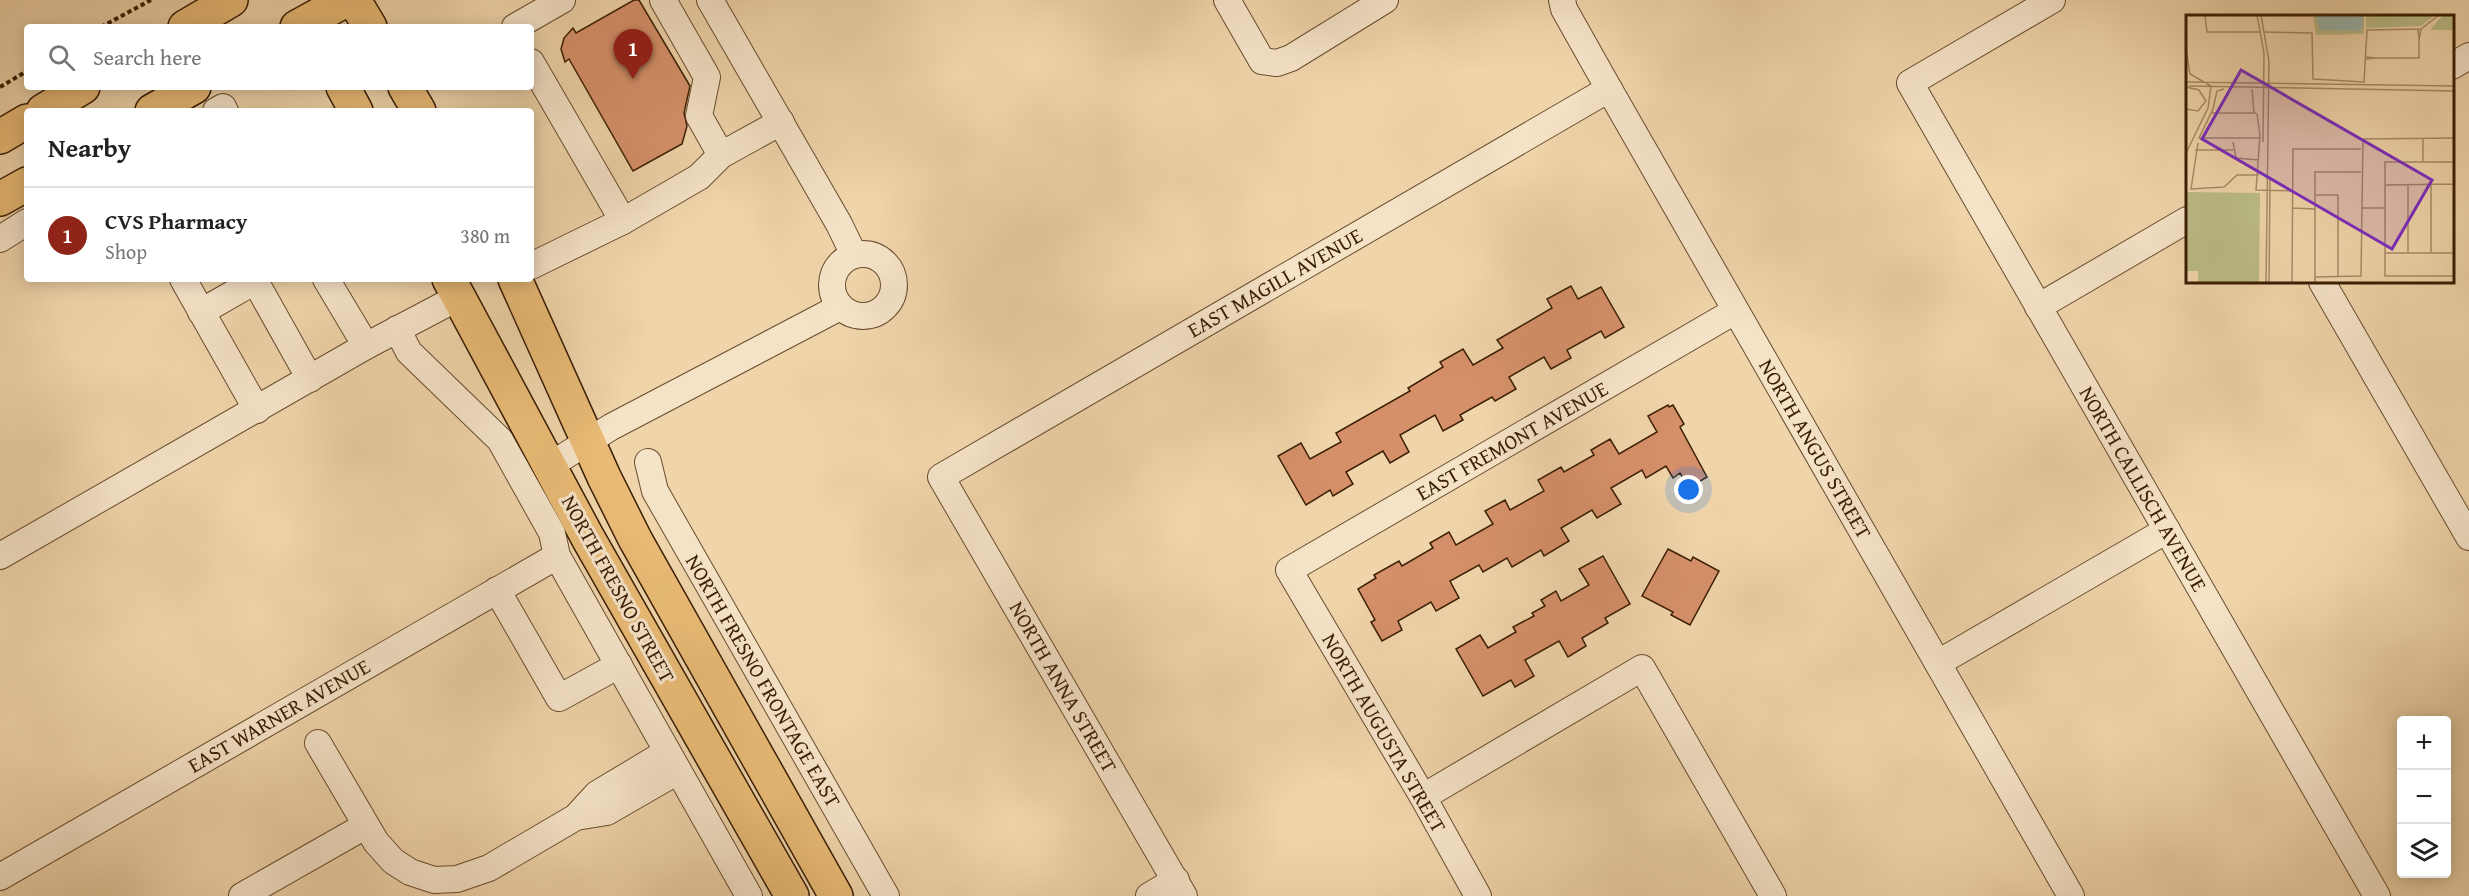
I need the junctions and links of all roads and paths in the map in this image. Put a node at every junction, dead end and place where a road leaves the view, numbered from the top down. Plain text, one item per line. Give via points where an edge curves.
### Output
1 (151, 0) edge
2 (231, 0) edge
3 (346, 0) edge
4 (354, 0) edge
5 (562, 0) edge
6 (663, 0) edge
7 (710, 0) edge
8 (1227, 0) edge
9 (1384, 0) edge
10 (1562, 0) edge
11 (2052, 0) edge
12 (302, 19) edge
13 (107, 24) edge
14 (190, 24) edge
15 (368, 24) edge
16 (520, 24) edge
17 (2469, 56) edge
18 (2454, 65) edge
19 (534, 67) edge
20 (24, 73) edge
21 (0, 87) edge
22 (1609, 89) junction
23 (78, 90) edge
24 (189, 90) edge
25 (345, 90) edge
26 (407, 90) edge
27 (48, 108) edge
28 (157, 108) edge
29 (354, 108) edge
30 (417, 108) edge
31 (781, 122) junction
32 (24, 123) edge
33 (0, 137) edge
34 (721, 155) junction
35 (24, 185) edge
36 (0, 199) edge
37 (623, 221) junction
38 (2186, 221) edge
39 (24, 224) edge
40 (0, 239) edge
41 (854, 255) junction
42 (534, 265) edge
43 (185, 282) edge
44 (252, 282) edge
45 (256, 282) edge
46 (328, 282) edge
47 (516, 282) edge
48 (2323, 284) edge
49 (454, 288) edge
50 (840, 307) junction
51 (2038, 307) junction
52 (1736, 311) junction
53 (201, 312) junction
54 (397, 329) junction
55 (366, 346) junction
56 (310, 379) junction
57 (257, 410) junction
58 (589, 441) junction
59 (648, 462) dead end
60 (549, 466) junction
61 (940, 477) joint
62 (2167, 530) junction
63 (2469, 537) edge
64 (0, 556) edge
65 (557, 556) junction
66 (1289, 570) joint
67 (497, 590) junction
68 (1938, 663) junction
69 (619, 665) junction
70 (318, 744) dead end
71 (672, 762) junction
72 (1423, 797) junction
73 (364, 826) junction
74 (0, 877) edge
75 (1180, 888) edge
76 (242, 896) edge
77 (749, 896) edge
78 (792, 896) edge
79 (836, 896) edge
80 (886, 896) edge
81 (1149, 896) edge
82 (1478, 896) edge
83 (1773, 896) edge
84 (2071, 896) edge
85 (2377, 896) edge

1 - 13 path
2 - 14 main road
3 - 12 main road
4 - 15 main road
5 - 16 street
6 - 34 street via 707,77 699,116
7 - 31 street
8 - 9 street via 1262,61 1277,63
10 - 22 street, NORTH ANGUS STREET
11 - 51 street, NORTH CALLISCH AVENUE via 1910,83
17 - 18 street
19 - 37 street
20 - 21 path
22 - 52 street, NORTH ANGUS STREET
22 - 61 street, EAST MAGILL AVENUE
23 - 27 main road
24 - 28 main road
25 - 29 main road
26 - 30 main road
31 - 34 street
31 - 41 street
32 - 33 main road
34 - 37 street via 699,177
35 - 36 main road
37 - 42 street
38 - 51 street
39 - 40 street
41 - 50 street via 836,267 832,277 831,288
41 - 50 street via 873,255 888,266 893,294 882,310 874,314 856,316
43 - 53 street
44 - 53 street
45 - 56 street
46 - 55 street
47 - 58 main road, NORTH FRESNO STREET
48 - 63 street
49 - 54 street
49 - 60 main road, NORTH FRESNO STREET
50 - 58 street
51 - 62 street, NORTH CALLISCH AVENUE
52 - 66 street, EAST FREMONT AVENUE
52 - 68 street, NORTH ANGUS STREET
53 - 57 street
54 - 55 street
54 - 65 street via 409,352 500,440 552,533
55 - 56 street
56 - 57 street
57 - 64 street
58 - 60 street
58 - 79 main road, NORTH FRESNO STREET via 645,558
59 - 80 street, NORTH FRESNO FRONTAGE EAST via 655,491
60 - 78 main road, NORTH FRESNO STREET
61 - 75 street, NORTH ANNA STREET
62 - 68 street
62 - 85 street, NORTH CALLISCH AVENUE
65 - 67 street, EAST WARNER AVENUE
65 - 69 street
66 - 72 street, NORTH AUGUSTA STREET
67 - 69 street via 559,698
67 - 74 street, EAST WARNER AVENUE
68 - 84 street, NORTH ANGUS STREET
69 - 71 street
70 - 73 street
71 - 73 street via 607,812 576,817 489,868 457,879 434,880 410,872 393,861
71 - 77 street
72 - 82 street, NORTH AUGUSTA STREET
72 - 83 street via 1642,668
73 - 76 street
75 - 81 street

